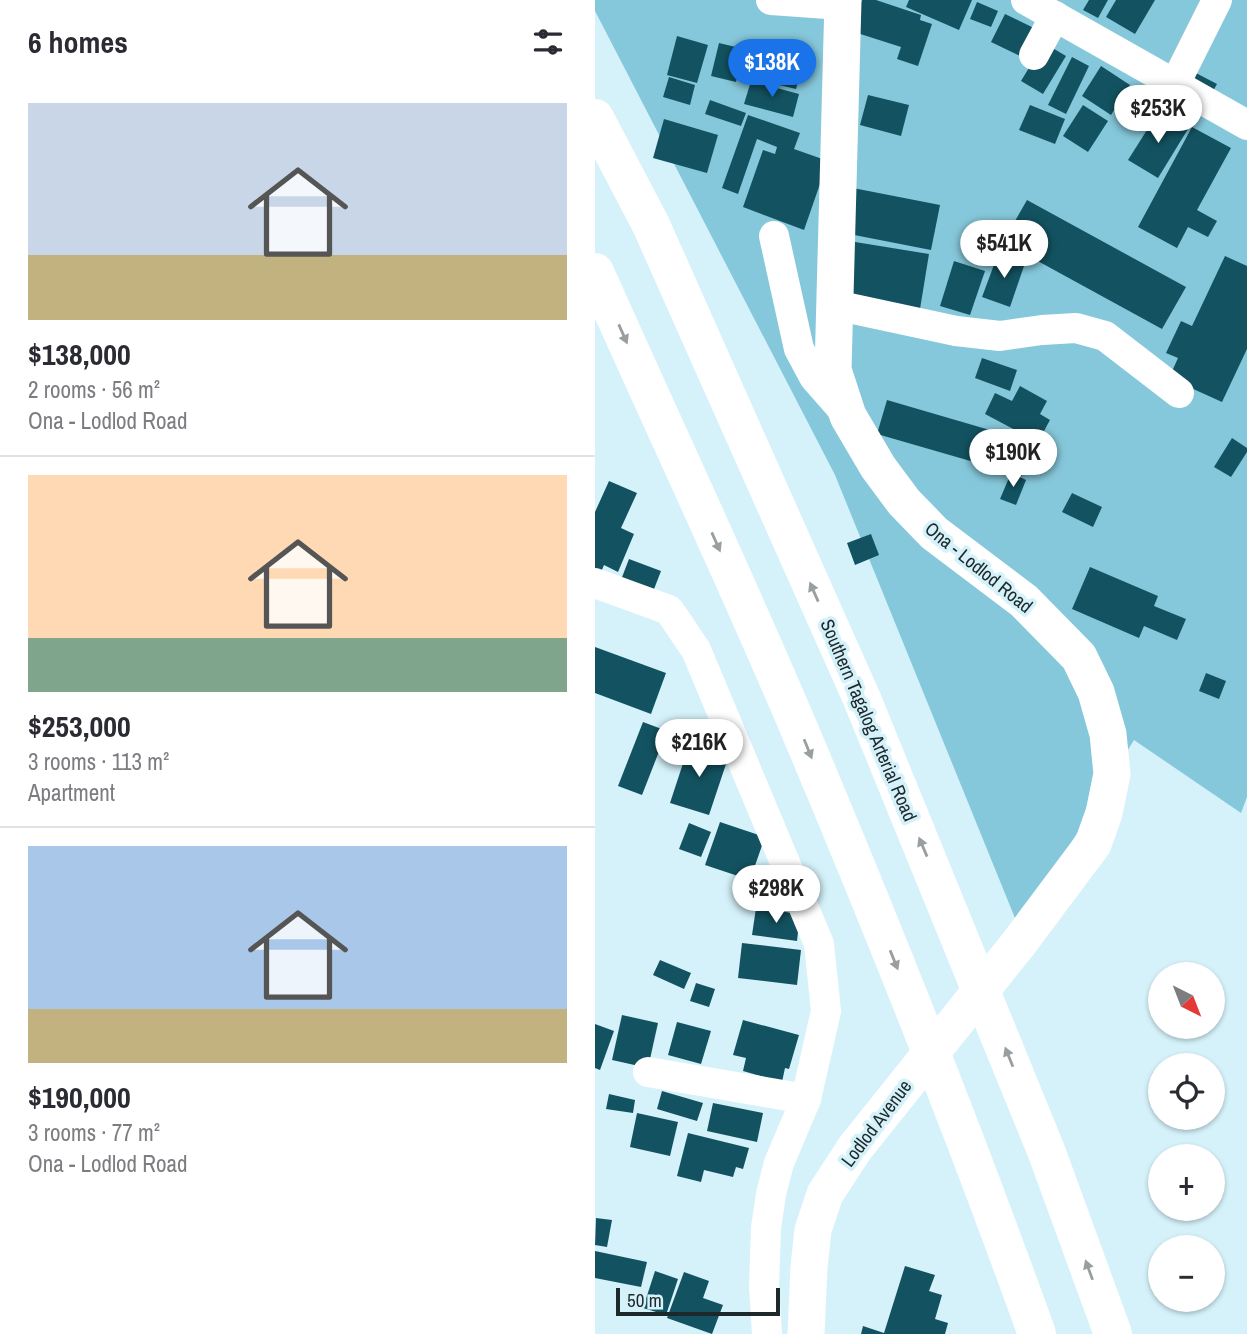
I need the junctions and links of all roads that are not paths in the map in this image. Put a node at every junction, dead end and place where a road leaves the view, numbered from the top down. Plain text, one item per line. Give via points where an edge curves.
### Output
1 (771, 0) edge
2 (1026, 0) edge
3 (1217, 0) edge
4 (843, 3) edge
5 (1055, 16) junction
6 (1034, 55) dead end
7 (1175, 84) junction
8 (595, 118) edge
9 (1247, 125) edge
10 (774, 236) dead end
11 (595, 272) edge
12 (835, 305) junction
13 (1179, 393) dead end
14 (848, 416) junction
15 (595, 583) edge
16 (1019, 943) joint
17 (648, 1072) dead end
18 (806, 1099) junction
19 (767, 1334) edge
20 (806, 1334) edge
21 (1037, 1334) edge
22 (1112, 1334) edge

1 - 4 street
2 - 5 street
3 - 7 street
4 - 12 main road, Ona - Lodlod Road
5 - 6 street
5 - 7 street
7 - 9 street
22 -> 8 highway, Southern Tagalog Arterial Road via 1033,1116 862,699 651,225
10 - 14 street via 799,348 814,377
11 -> 21 highway via 799,728 942,1081
12 - 13 street via 967,332 1000,335 1076,328 1105,336
12 - 14 main road, Ona - Lodlod Road via 833,370
14 - 16 main road, Ona - Lodlod Road via 904,502 934,533 1024,601 1079,657 1096,692 1108,734 1112,774 1104,813 1093,844
15 - 18 street via 669,610 696,650 819,944 826,1011
16 - 20 main road, Lodlod Avenue via 834,1178 813,1230
17 - 18 street
18 - 19 street via 771,1194 764,1287

